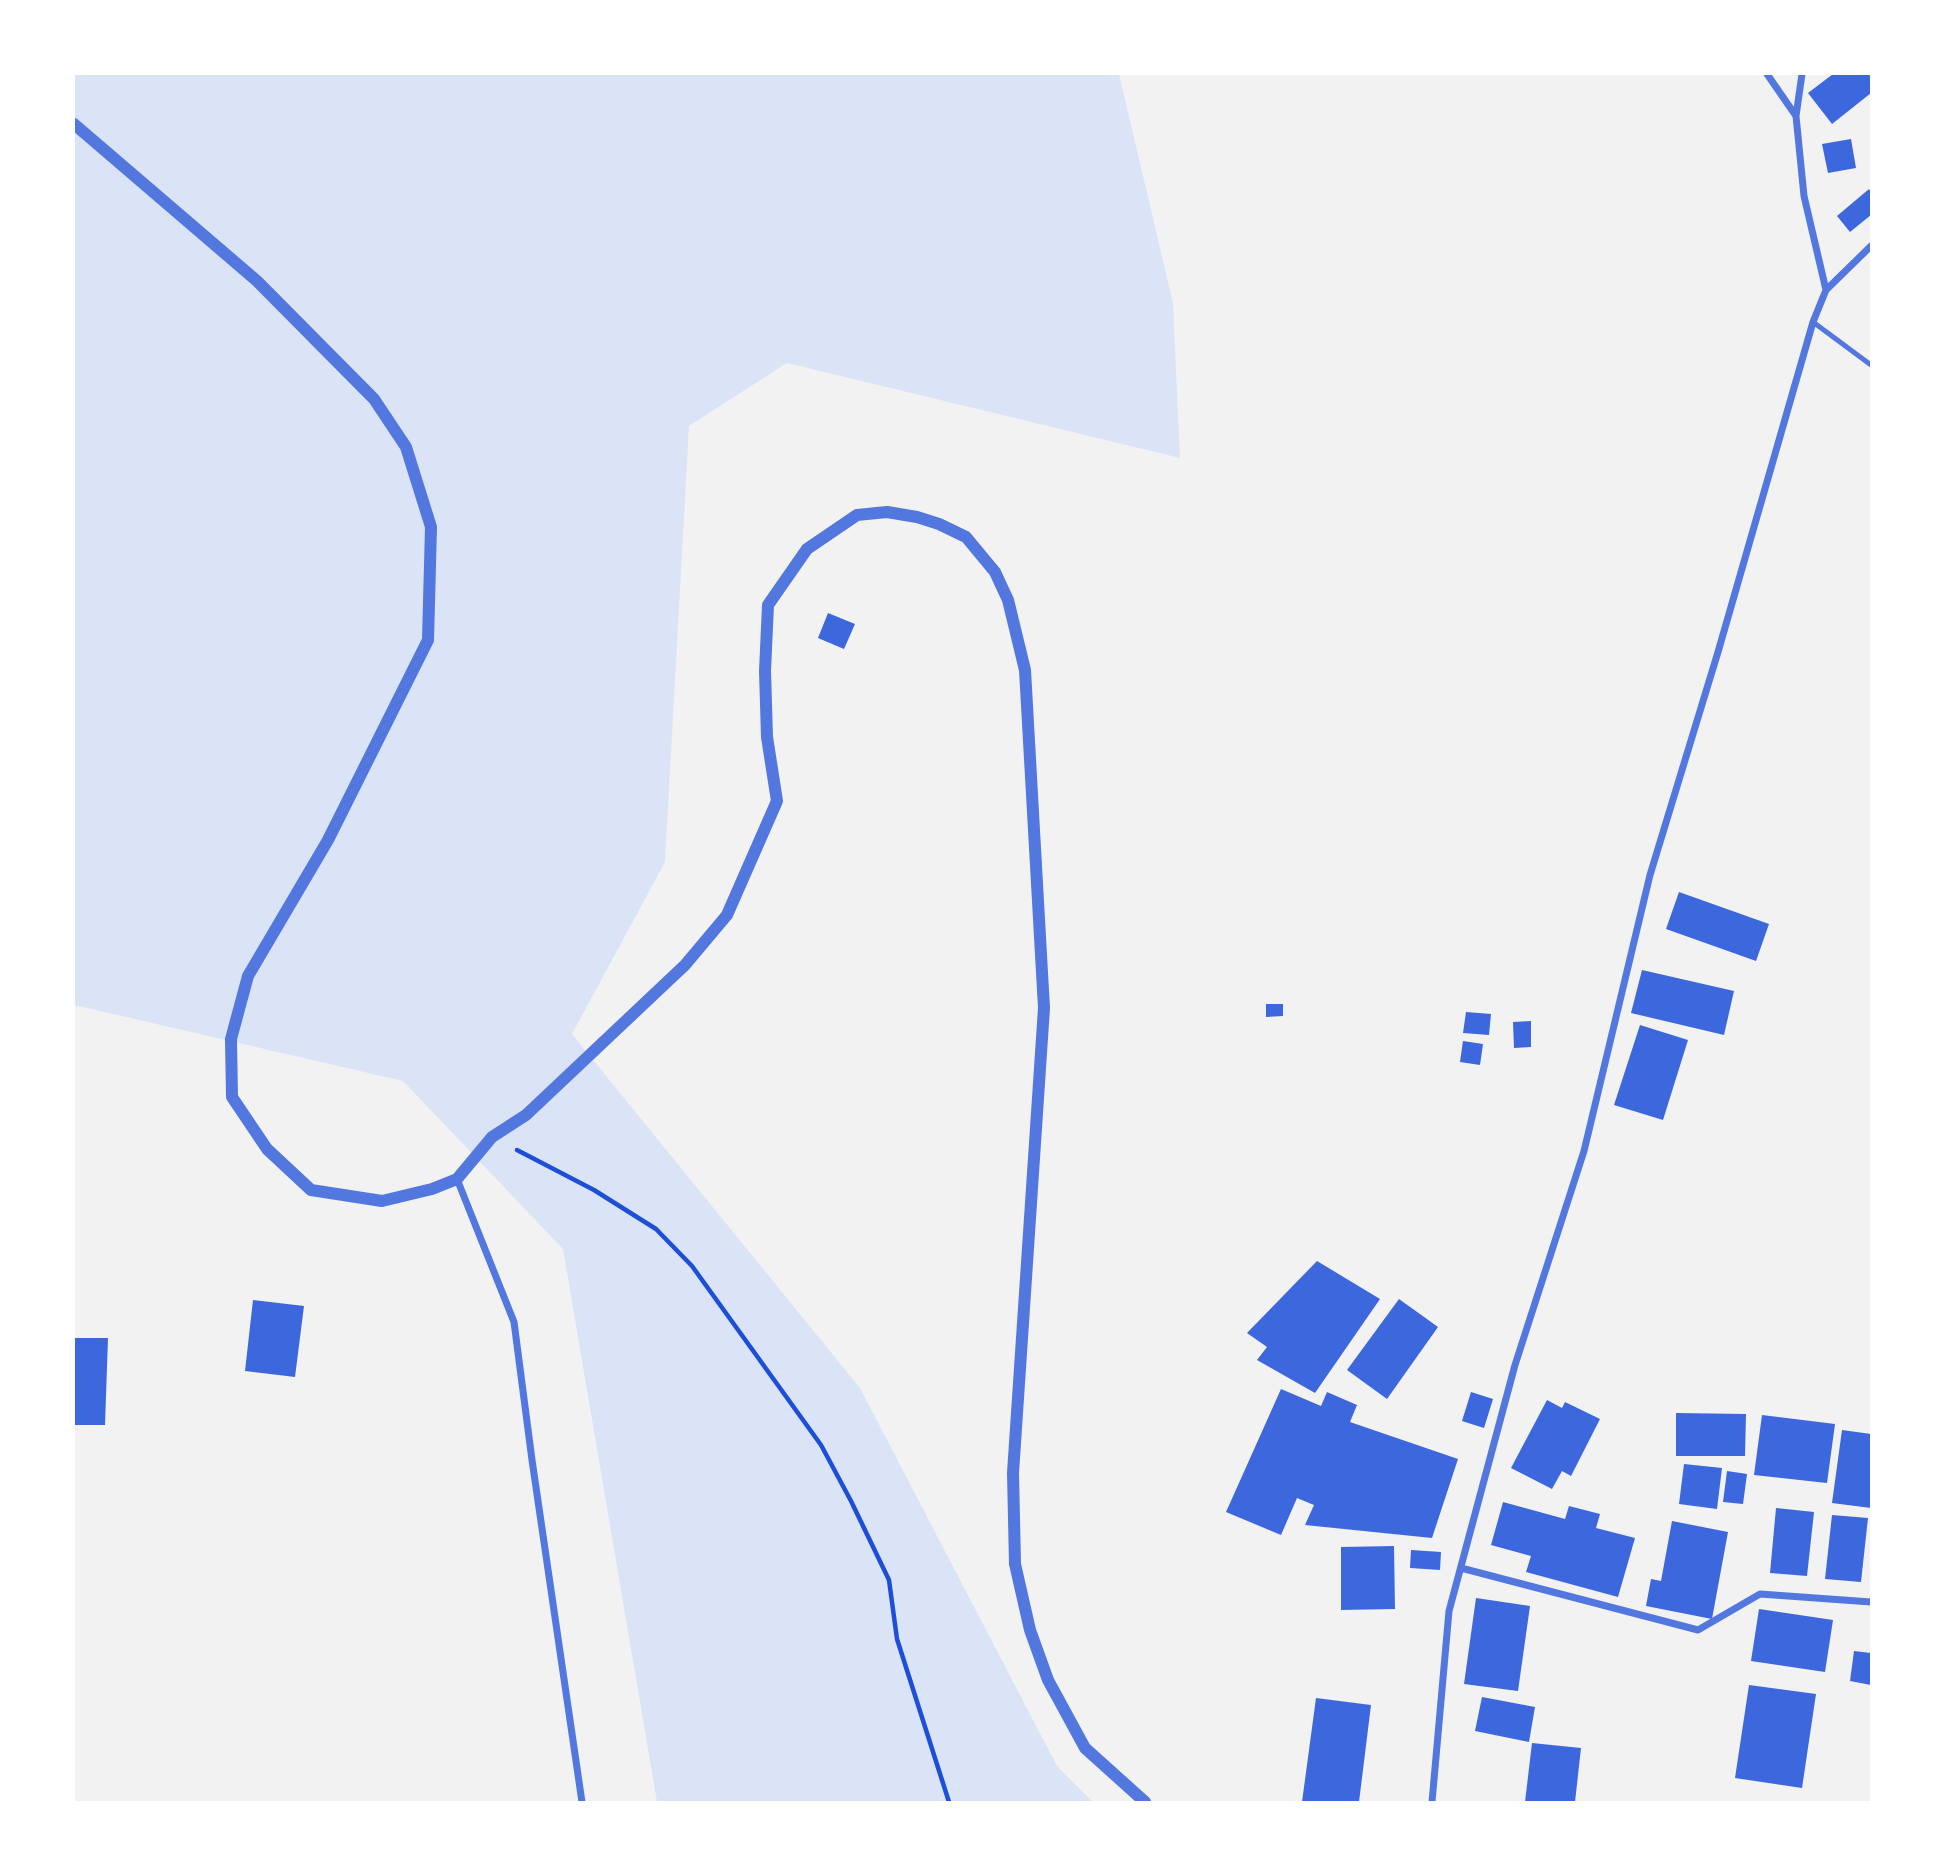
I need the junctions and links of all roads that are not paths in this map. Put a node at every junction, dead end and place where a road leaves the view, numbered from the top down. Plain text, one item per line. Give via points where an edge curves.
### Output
1 (1767, 74) edge
2 (1802, 74) edge
3 (1796, 116) junction
4 (74, 124) edge
5 (1871, 246) edge
6 (1826, 289) junction
7 (1813, 322) junction
8 (1871, 365) edge
9 (457, 1179) junction
10 (1461, 1568) junction
11 (1871, 1602) edge
12 (582, 1802) edge
13 (1145, 1802) edge
14 (1432, 1802) edge

1 - 3 street
2 - 3 street
3 - 6 street via 1804,196
4 - 9 street via 257,281 374,399 406,447 431,527 428,640 328,840 248,975 231,1039 232,1097 267,1149 311,1191 382,1201
5 - 6 street
6 - 7 street
7 - 8 lane
7 - 10 street via 1650,875 1584,1151 1515,1365
9 - 12 street via 514,1322
9 - 13 street via 492,1137 526,1115 685,965 727,915 777,801 767,737 768,605 807,549 858,515 887,512 917,517 966,537 995,572 1008,600 1025,670 1044,1008 1013,1473 1014,1564 1048,1680 1086,1748
10 - 11 street via 1698,1630 1760,1594
10 - 14 street via 1449,1611

